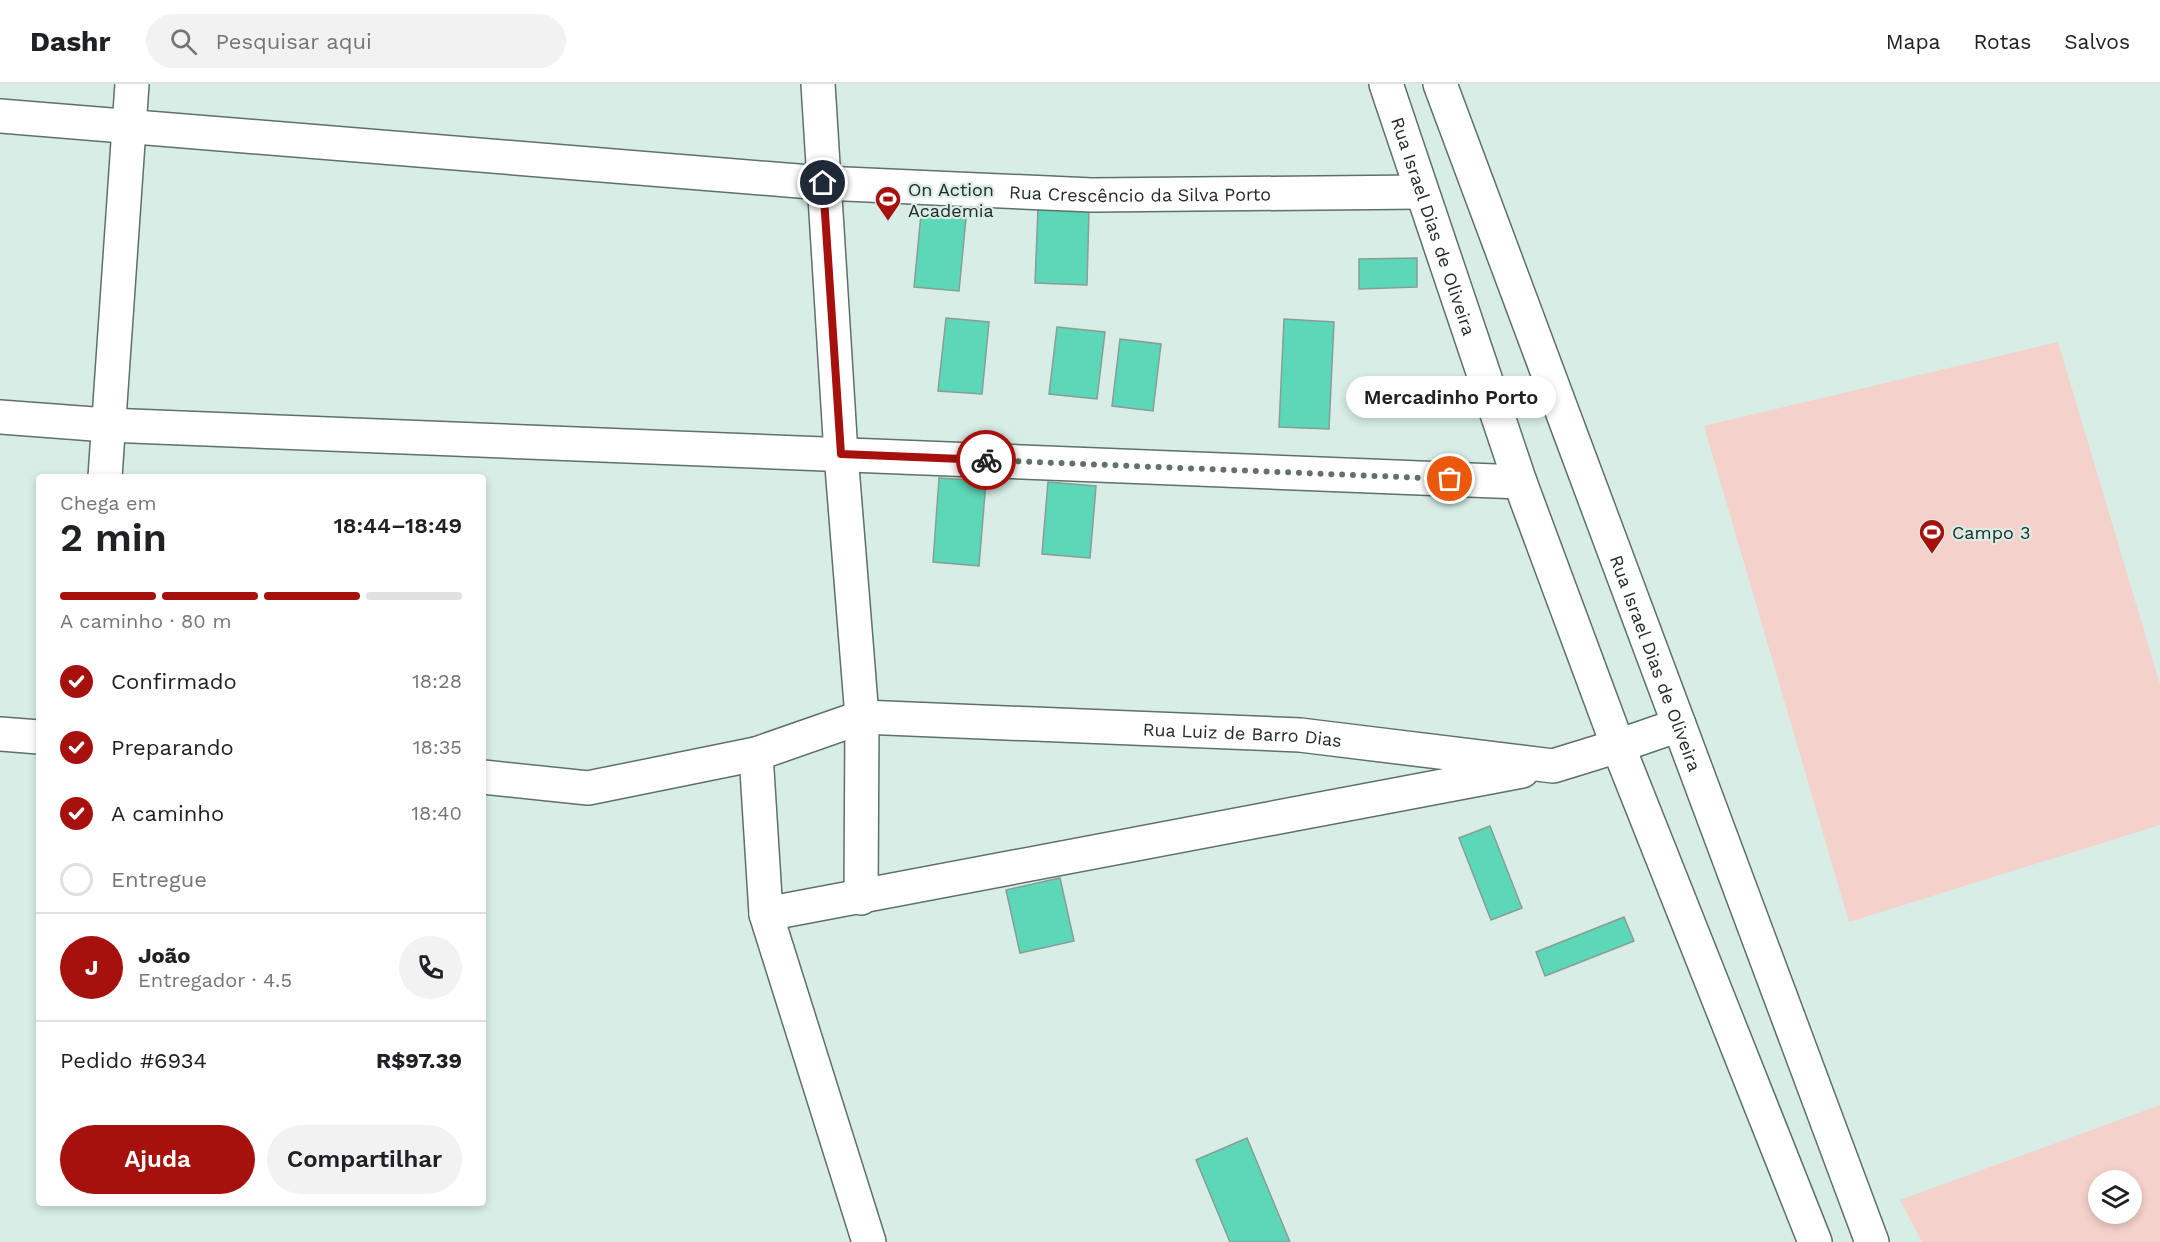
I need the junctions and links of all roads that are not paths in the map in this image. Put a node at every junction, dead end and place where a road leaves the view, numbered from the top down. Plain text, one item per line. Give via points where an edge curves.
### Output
1 (132, 84) edge
2 (818, 84) edge
3 (1386, 84) edge
4 (1440, 84) edge
5 (0, 116) edge
6 (129, 125) junction
7 (823, 183) junction
8 (1421, 192) junction
9 (0, 417) edge
10 (107, 425) junction
11 (841, 454) junction
12 (105, 474) edge
13 (1520, 482) junction
14 (862, 717) junction
15 (1678, 725) junction
16 (0, 734) edge
17 (36, 737) edge
18 (1618, 746) junction
19 (756, 754) junction
20 (1553, 766) junction
21 (486, 777) edge
22 (861, 898) junction
23 (766, 914) junction
24 (869, 1242) edge
25 (1815, 1242) edge
26 (1872, 1242) edge

1 - 6 street
2 - 7 street
3 - 8 street, Rua Israel Dias de Oliveira
4 - 15 street, Rua Israel Dias de Oliveira
5 - 6 street, Rua Crescêncio da Silva Porto
6 - 7 street, Rua Crescêncio da Silva Porto
6 - 10 street
7 - 8 street, Rua Crescêncio da Silva Porto via 1092,195
7 - 11 street
8 - 13 street, Rua Israel Dias de Oliveira
9 - 10 street
10 - 11 street
10 - 12 street
11 - 13 street
11 - 14 street
13 - 18 street, Rua Israel Dias de Oliveira
14 - 19 street
14 - 20 street, Rua Luiz de Barro Dias via 1300,735
14 - 22 street
15 - 18 street, Rua Luiz de Barro Dias
15 - 26 street, Rua Israel Dias de Oliveira
16 - 17 street
18 - 20 street, Rua Luiz de Barro Dias
18 - 25 street, Rua Israel Dias de Oliveira
19 - 21 street via 588,788
19 - 23 street
20 - 22 street
22 - 23 street
23 - 24 street

